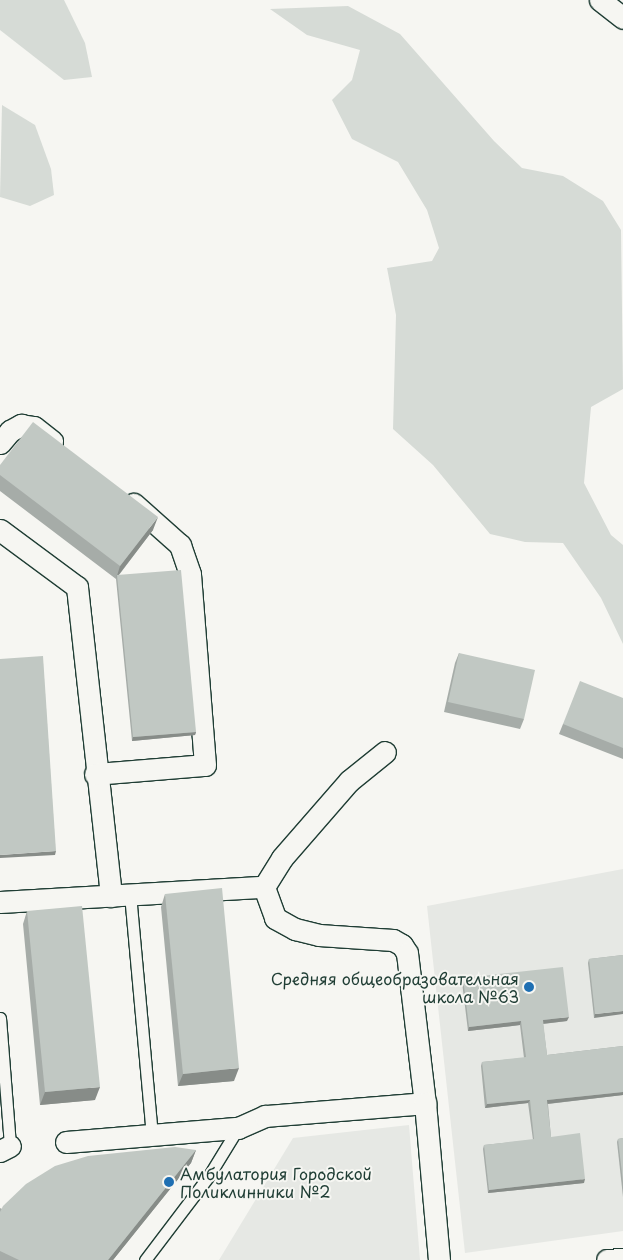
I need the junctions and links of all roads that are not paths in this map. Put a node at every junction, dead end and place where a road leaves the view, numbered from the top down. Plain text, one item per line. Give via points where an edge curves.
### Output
1 (600, 0) edge
2 (623, 18) edge
3 (0, 443) edge
4 (66, 452) edge
5 (121, 494) edge
6 (0, 530) edge
7 (386, 752) dead end
8 (95, 774) junction
9 (264, 887) junction
10 (121, 895) junction
11 (0, 902) edge
12 (0, 1018) edge
13 (425, 1103) junction
14 (238, 1128) junction
15 (152, 1135) junction
16 (66, 1142) dead end
17 (5, 1148) edge
18 (623, 1259) edge
19 (144, 1260) edge
20 (439, 1260) edge
21 (607, 1260) edge

1 - 2 street
3 - 4 street via 10,431 21,425 34,427
5 - 8 street via 160,524 180,545 190,574 205,765
6 - 8 street via 77,587
7 - 9 street via 349,781 282,858
8 - 10 street
9 - 10 street
9 - 13 street via 275,918 294,929 319,936 393,940 402,945 407,953
10 - 11 street
10 - 15 lane
12 - 17 lane
13 - 14 street via 266,1116
13 - 20 street
14 - 15 street
14 - 19 lane via 208,1176
15 - 16 street
18 - 21 street

